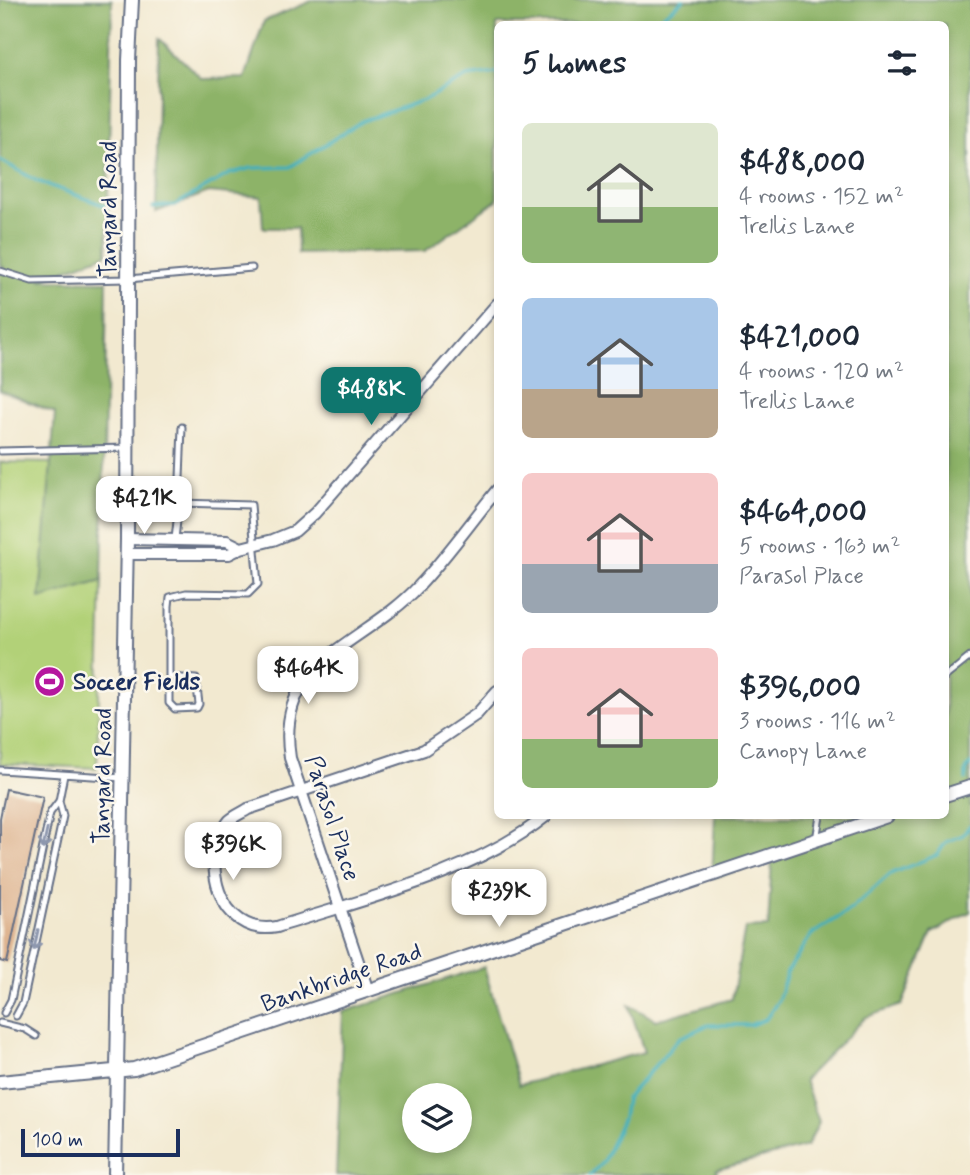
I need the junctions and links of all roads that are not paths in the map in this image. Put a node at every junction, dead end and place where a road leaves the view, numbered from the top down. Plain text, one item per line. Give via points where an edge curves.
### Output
1 (132, 0) edge
2 (252, 268) dead end
3 (0, 271) edge
4 (128, 279) junction
5 (494, 307) edge
6 (182, 427) dead end
7 (127, 448) junction
8 (0, 451) edge
9 (494, 494) edge
10 (179, 503) junction
11 (127, 539) junction
12 (175, 540) junction
13 (254, 545) junction
14 (240, 548) junction
15 (127, 554) junction
16 (970, 657) edge
17 (949, 674) edge
18 (169, 677) junction
19 (494, 695) edge
20 (0, 770) edge
21 (64, 775) junction
22 (123, 778) junction
23 (970, 787) edge
24 (303, 792) junction
25 (949, 794) edge
26 (59, 801) junction
27 (542, 819) edge
28 (820, 819) edge
29 (878, 819) edge
30 (816, 840) junction
31 (341, 906) junction
32 (367, 988) junction
33 (4, 1013) dead end
34 (16, 1016) dead end
35 (0, 1023) edge
36 (36, 1036) dead end
37 (117, 1072) junction
38 (0, 1082) edge
39 (115, 1175) edge

1 - 4 street, Tanyard Road
2 - 4 lane
3 - 4 lane via 32,281
4 - 7 street, Tanyard Road
5 - 13 street via 315,513 295,531
6 - 10 lane
7 - 8 lane
7 - 11 street, Tanyard Road
9 - 24 street, Parasol Place via 419,586 335,650 302,682 287,735
10 - 12 lane
10 - 13 lane via 251,505
11 - 12 street
11 - 15 street, Tanyard Road
12 - 14 street via 227,541
13 - 14 street
13 - 18 lane via 258,572 254,590 170,597
14 - 15 street via 229,554
15 - 22 street, Tanyard Road
16 - 17 lane
18 - 18 lane via 170,706 197,708 196,679
19 - 24 street via 477,715 424,750
20 - 21 lane
21 - 22 lane
21 - 26 lane
22 - 37 street, Tanyard Road
23 - 25 street
24 - 31 street, Parasol Place
24 - 31 street via 231,819 219,839 217,888 229,911 254,928 277,927
26 -> 33 lane via 50,813 11,1000
26 -> 34 lane via 63,816 23,1003
27 - 31 street via 475,859
28 - 30 lane
29 - 30 street, Bankbridge Road
30 - 32 street, Bankbridge Road
31 - 32 street, Parasol Place
32 - 37 street, Bankbridge Road via 204,1047
35 - 36 lane
37 - 38 street, Bankbridge Road
37 - 39 street, Tanyard Road

